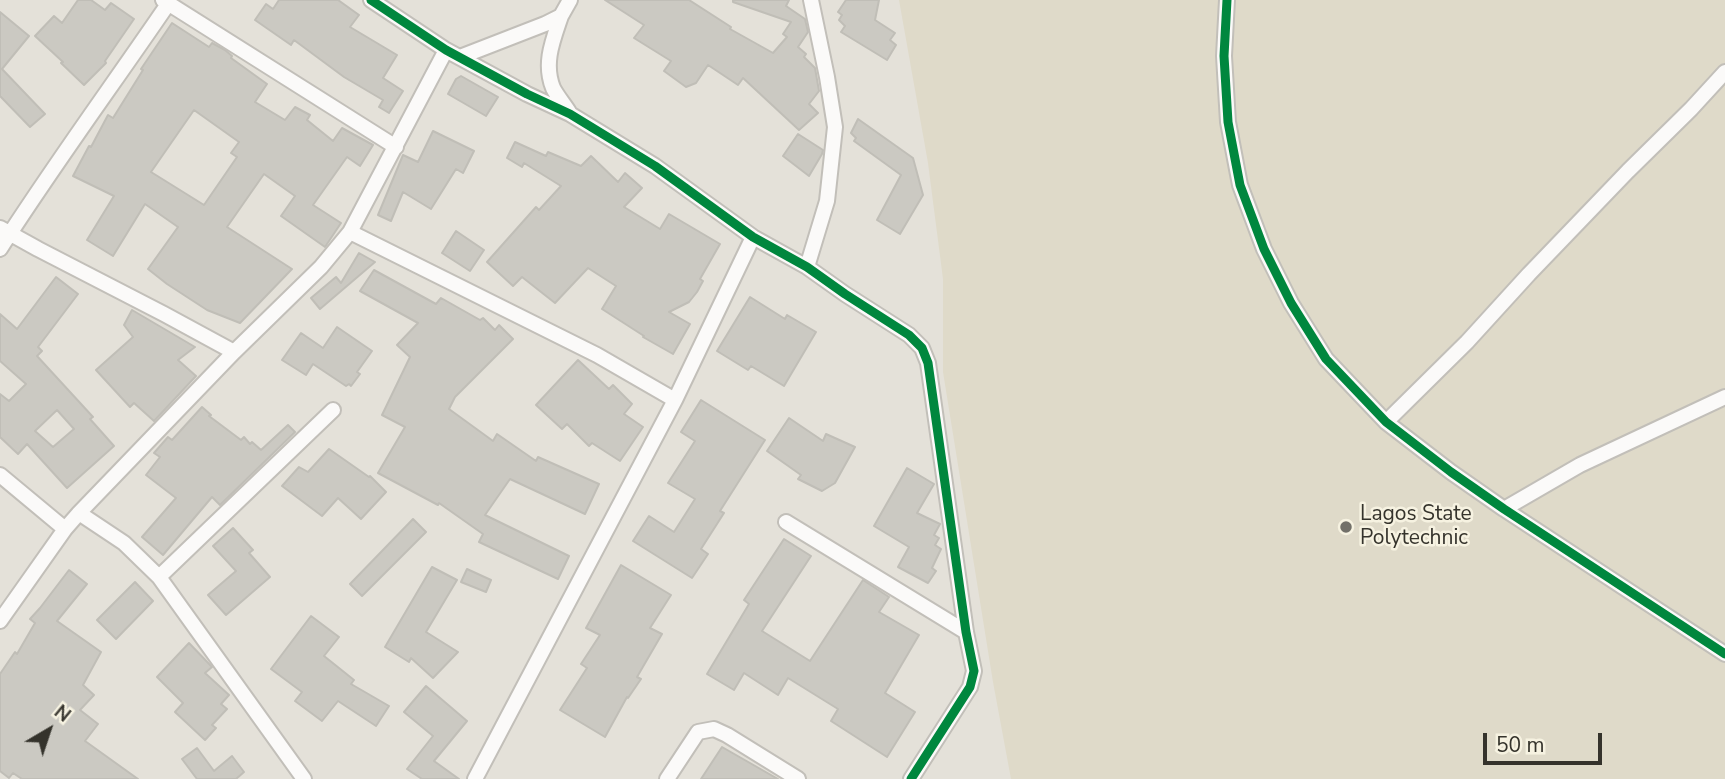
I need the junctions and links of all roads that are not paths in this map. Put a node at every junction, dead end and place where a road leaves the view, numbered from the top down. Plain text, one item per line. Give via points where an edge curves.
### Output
1 (371, 0) edge
2 (570, 0) edge
3 (811, 0) edge
4 (1227, 0) edge
5 (166, 2) edge
6 (561, 16) junction
7 (453, 53) junction
8 (1725, 72) edge
9 (570, 114) junction
10 (396, 147) junction
11 (5, 231) edge
12 (350, 232) junction
13 (753, 237) junction
14 (0, 249) edge
15 (807, 267) junction
16 (234, 352) junction
17 (1725, 397) edge
18 (676, 400) junction
19 (333, 410) dead end
20 (1386, 422) junction
21 (0, 475) edge
22 (1504, 509) junction
23 (79, 513) junction
24 (786, 522) dead end
25 (65, 529) junction
26 (159, 577) junction
27 (0, 621) edge
28 (966, 632) junction
29 (1725, 653) edge
30 (304, 779) edge
31 (475, 779) edge
32 (667, 779) edge
33 (798, 779) edge
34 (911, 779) edge

1 - 7 street
2 - 6 street
3 - 15 street via 835,127 827,201
4 - 20 street via 1228,122 1240,185 1264,249 1326,359
5 - 10 street
5 - 11 street via 110,89
6 - 7 street via 511,38
6 - 9 street via 547,68
7 - 9 street
7 - 10 street
8 - 20 street
9 - 13 street via 655,166
10 - 12 street
11 - 14 street
11 - 16 street
12 - 16 street
12 - 18 street via 597,355
13 - 15 street
13 - 18 street
15 - 28 street via 922,348 928,363
16 - 23 street
17 - 22 street via 1580,465
18 - 31 street
19 - 26 street
20 - 22 street
21 - 25 street
22 - 29 street
23 - 25 street
23 - 26 street via 124,543
24 - 28 street
25 - 27 street
26 - 30 street
28 - 34 street via 974,671 970,687
32 - 33 street via 698,732 714,729

